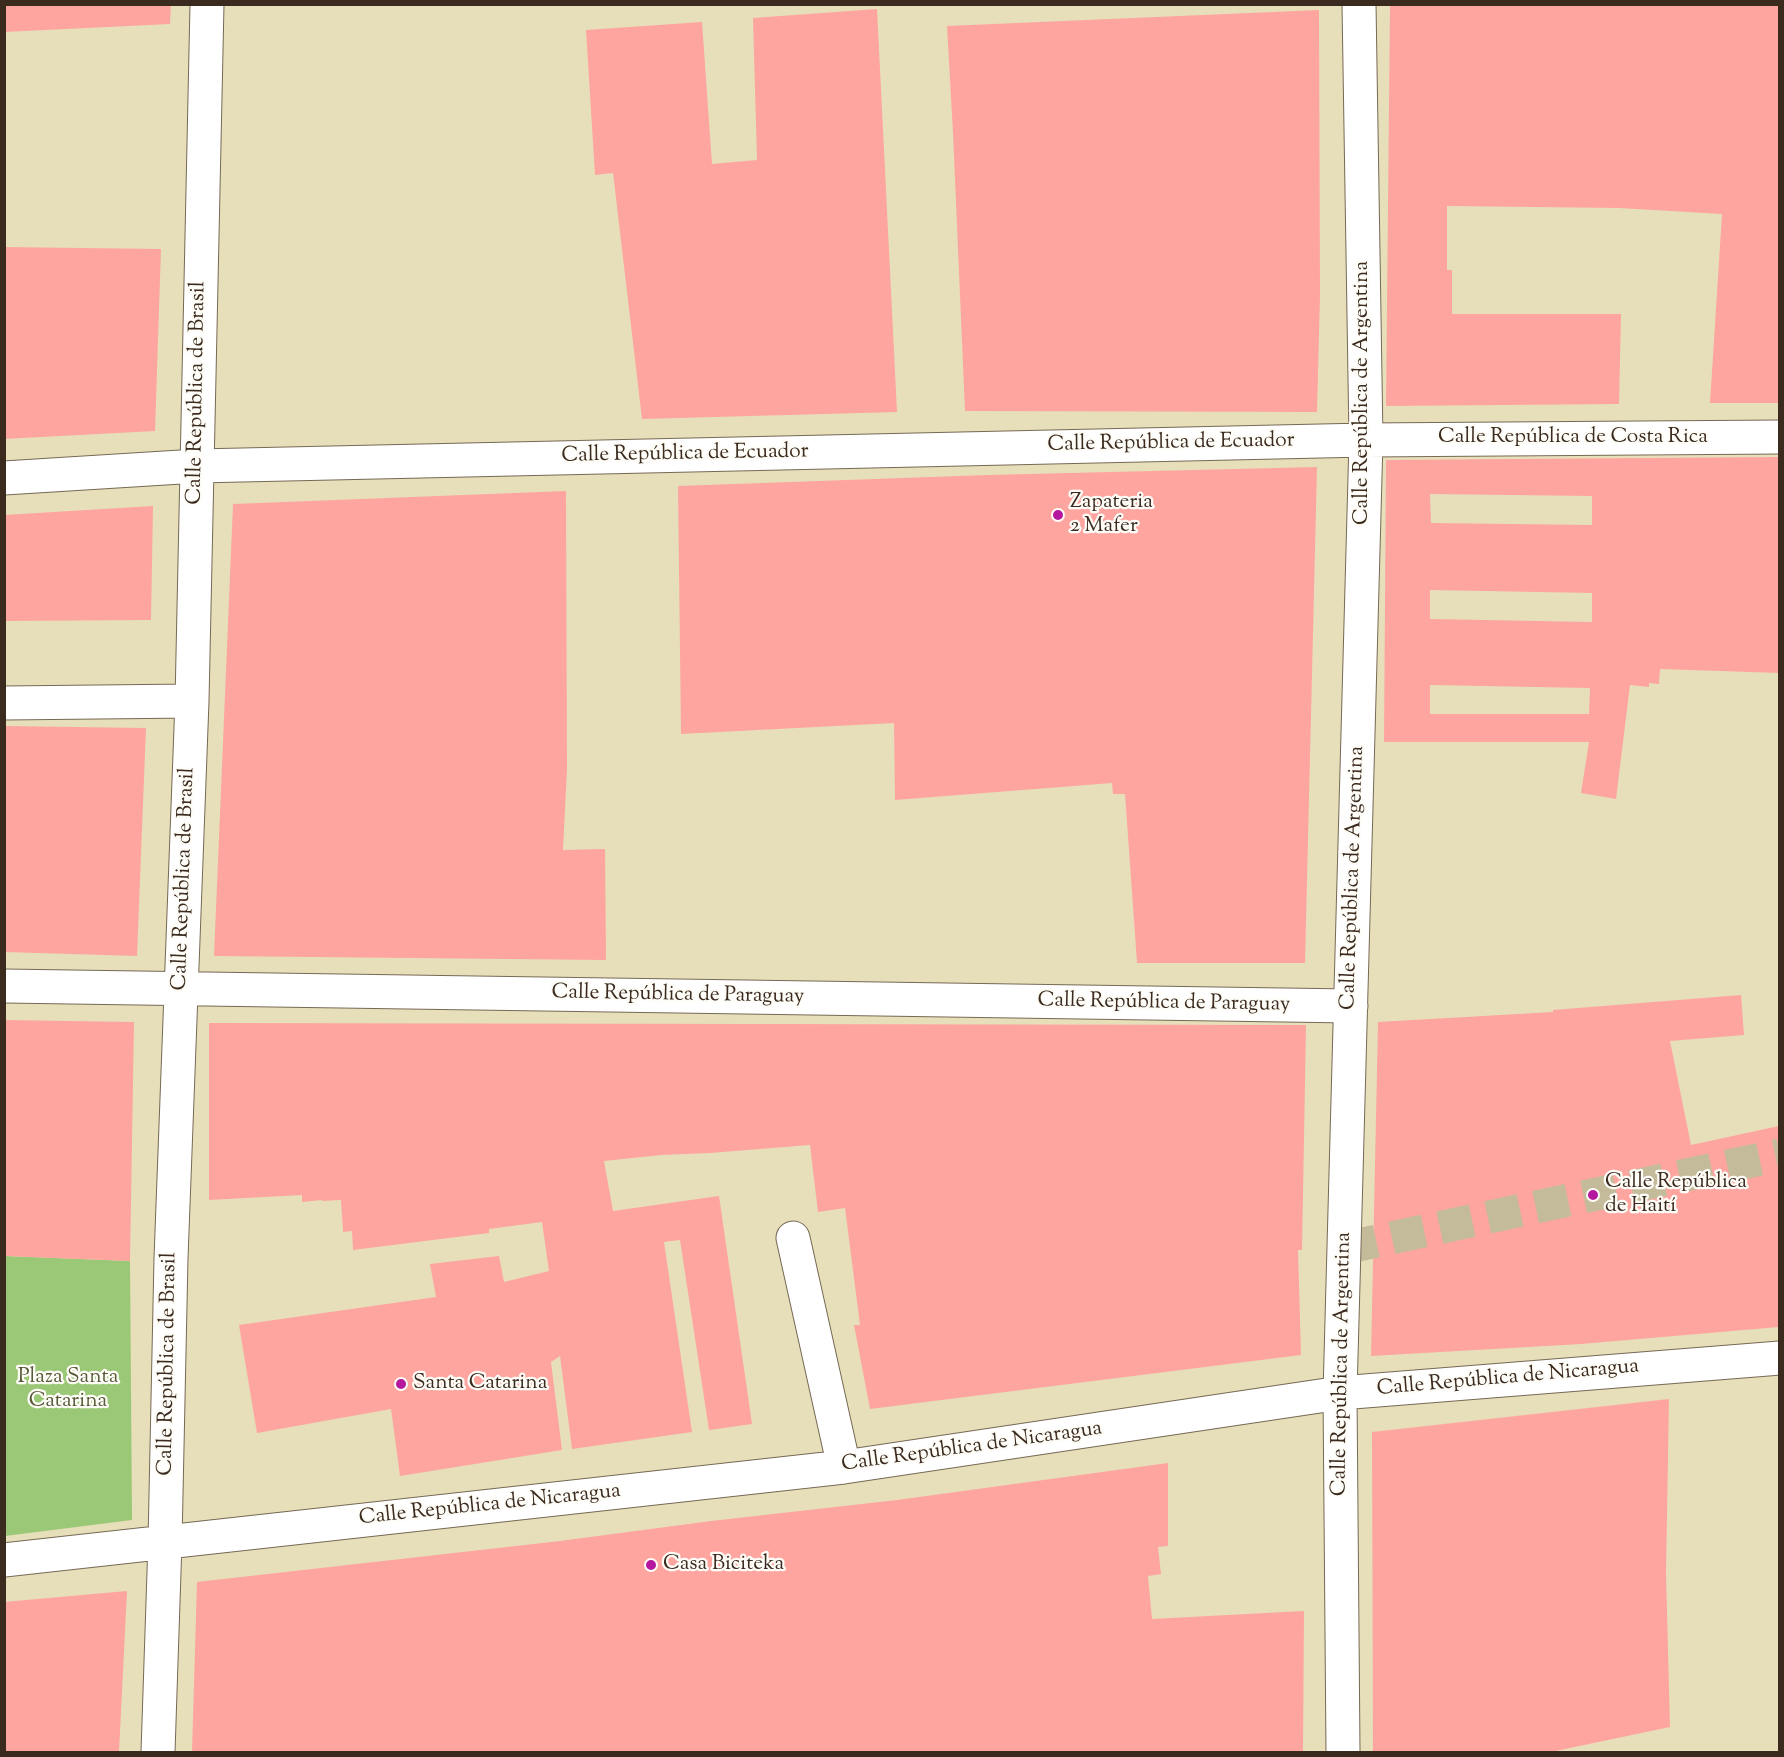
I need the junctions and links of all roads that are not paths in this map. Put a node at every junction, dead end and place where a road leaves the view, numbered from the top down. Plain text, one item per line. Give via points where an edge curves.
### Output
1 (207, 4) edge
2 (1359, 4) edge
3 (1779, 437) edge
4 (1366, 440) junction
5 (197, 466) junction
6 (4, 478) edge
7 (192, 701) junction
8 (4, 703) edge
9 (4, 986) edge
10 (181, 988) junction
11 (1351, 1006) junction
12 (793, 1238) dead end
13 (1779, 1358) edge
14 (1340, 1393) junction
15 (844, 1467) junction
16 (165, 1542) junction
17 (4, 1560) edge
18 (158, 1752) edge
19 (1343, 1752) edge

1 - 5 street, Calle República de Brasil
2 - 4 street, Calle República de Argentina
3 - 4 street, Calle República de Costa Rica
4 - 5 street, Calle República de Ecuador
4 - 11 street, Calle República de Argentina
5 - 6 street, Calle República de Ecuador
5 - 7 street, Calle República de Brasil
7 - 8 street
7 - 10 street, Calle República de Brasil
9 - 10 street, Calle República de Paraguay
10 - 11 street, Calle República de Paraguay
10 - 16 street, Calle República de Brasil
11 - 14 street, Calle República de Argentina
12 - 15 street
13 - 14 street, Calle República de Nicaragua
14 - 15 street, Calle República de Nicaragua
14 - 19 street, Calle República de Argentina
15 - 16 street, Calle República de Nicaragua
16 - 17 street, Calle República de Nicaragua
16 - 18 street, Calle República de Brasil

